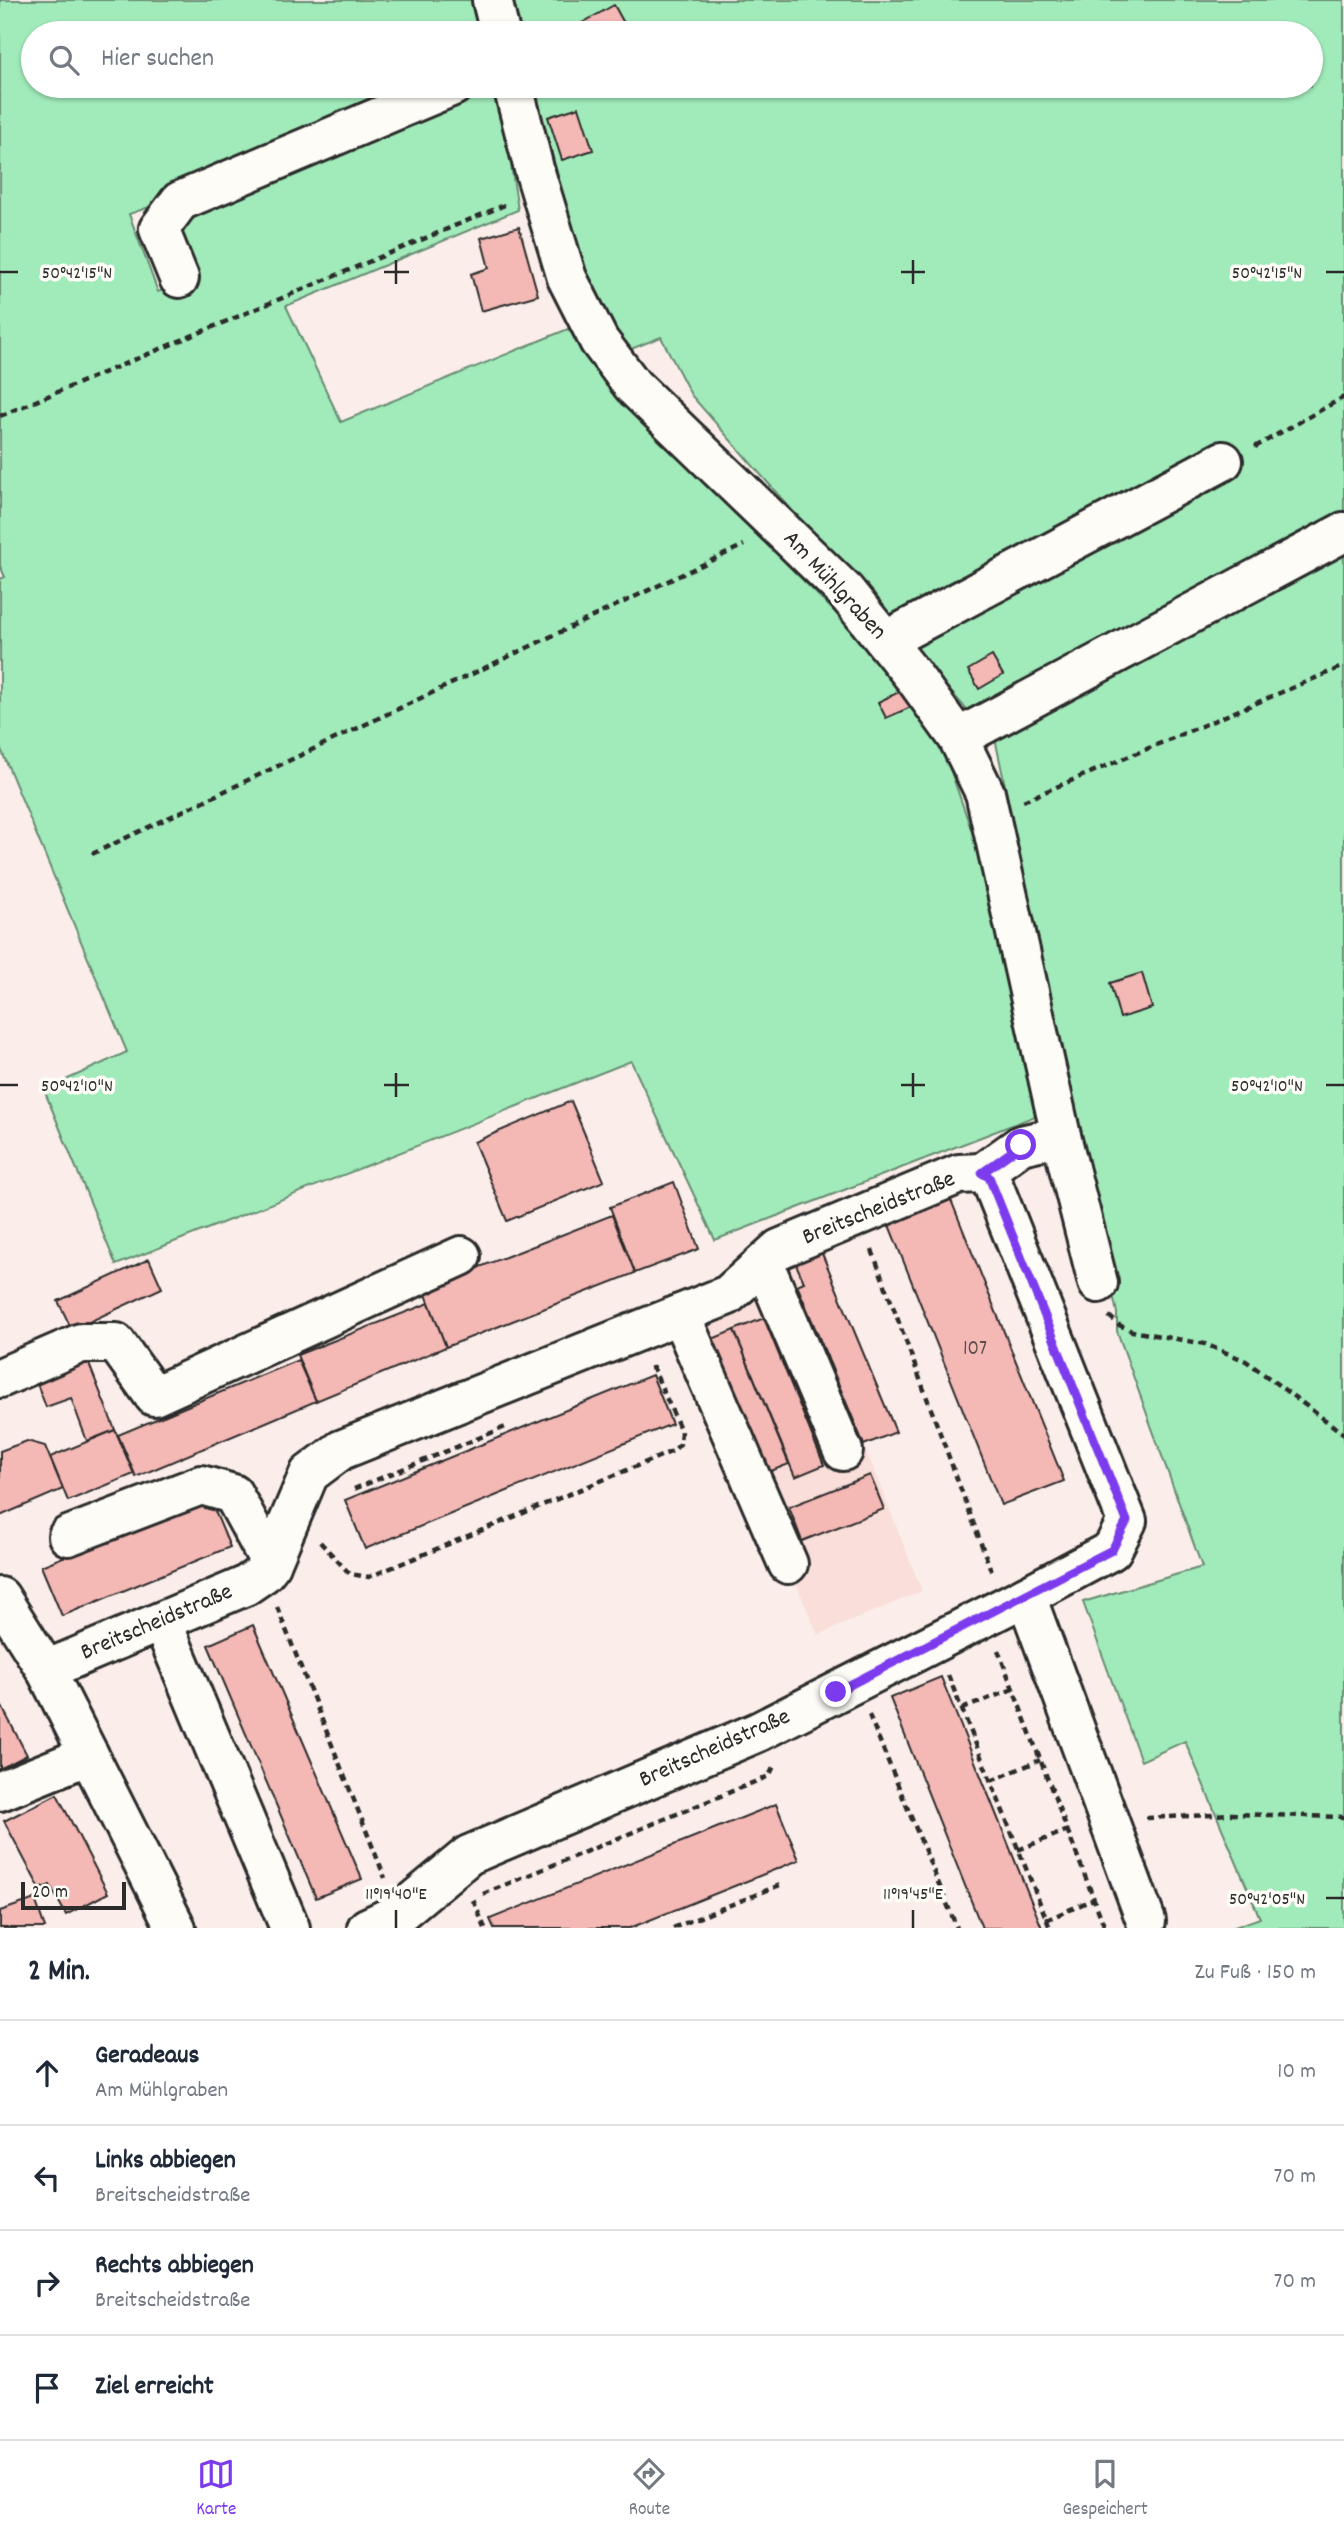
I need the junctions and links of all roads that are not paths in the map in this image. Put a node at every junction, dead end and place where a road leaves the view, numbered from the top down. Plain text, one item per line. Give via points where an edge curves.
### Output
1 (492, 0) edge
2 (497, 21) edge
3 (425, 98) edge
4 (516, 98) edge
5 (179, 278) dead end
6 (1223, 461) road end
7 (1344, 532) edge
8 (886, 641) junction
9 (958, 738) junction
10 (1061, 1136) junction
11 (982, 1173) junction
12 (461, 1256) dead end
13 (764, 1264) junction
14 (1098, 1283) road end
15 (680, 1314) junction
16 (0, 1378) edge
17 (844, 1451) dead end
18 (68, 1536) dead end
19 (273, 1558) junction
20 (788, 1564) dead end
21 (3, 1606) edge
22 (1006, 1606) junction
23 (162, 1622) junction
24 (46, 1670) junction
25 (89, 1755) junction
26 (0, 1791) edge
27 (383, 1920) edge
28 (1146, 1921) dead end
29 (176, 1928) edge
30 (290, 1928) edge

1 - 2 street
3 - 5 street via 180,201 159,229
4 - 8 street, Am Mühlgraben via 567,278 599,341 633,386 845,591
6 - 8 street
7 - 9 street
8 - 9 street, Am Mühlgraben
9 - 10 street, Am Mühlgraben via 985,793
10 - 11 street via 1021,1145
10 - 14 street, Am Mühlgraben
11 - 13 street, Breitscheidstraße via 959,1174 779,1250
11 - 22 street, Breitscheidstraße via 989,1177 1127,1521 1112,1550
12 - 16 street via 154,1396 116,1343 80,1343
13 - 15 street, Breitscheidstraße via 728,1294
13 - 17 street
15 - 19 street, Breitscheidstraße via 341,1450 309,1474
15 - 20 street
18 - 19 street via 201,1485 233,1494
19 - 23 street, Breitscheidstraße via 245,1586
21 - 24 street
22 - 27 street, Breitscheidstraße via 758,1732 469,1855
22 - 28 street via 1107,1820
23 - 24 street, Breitscheidstraße
23 - 30 street
24 - 25 street
25 - 26 street
25 - 29 street

